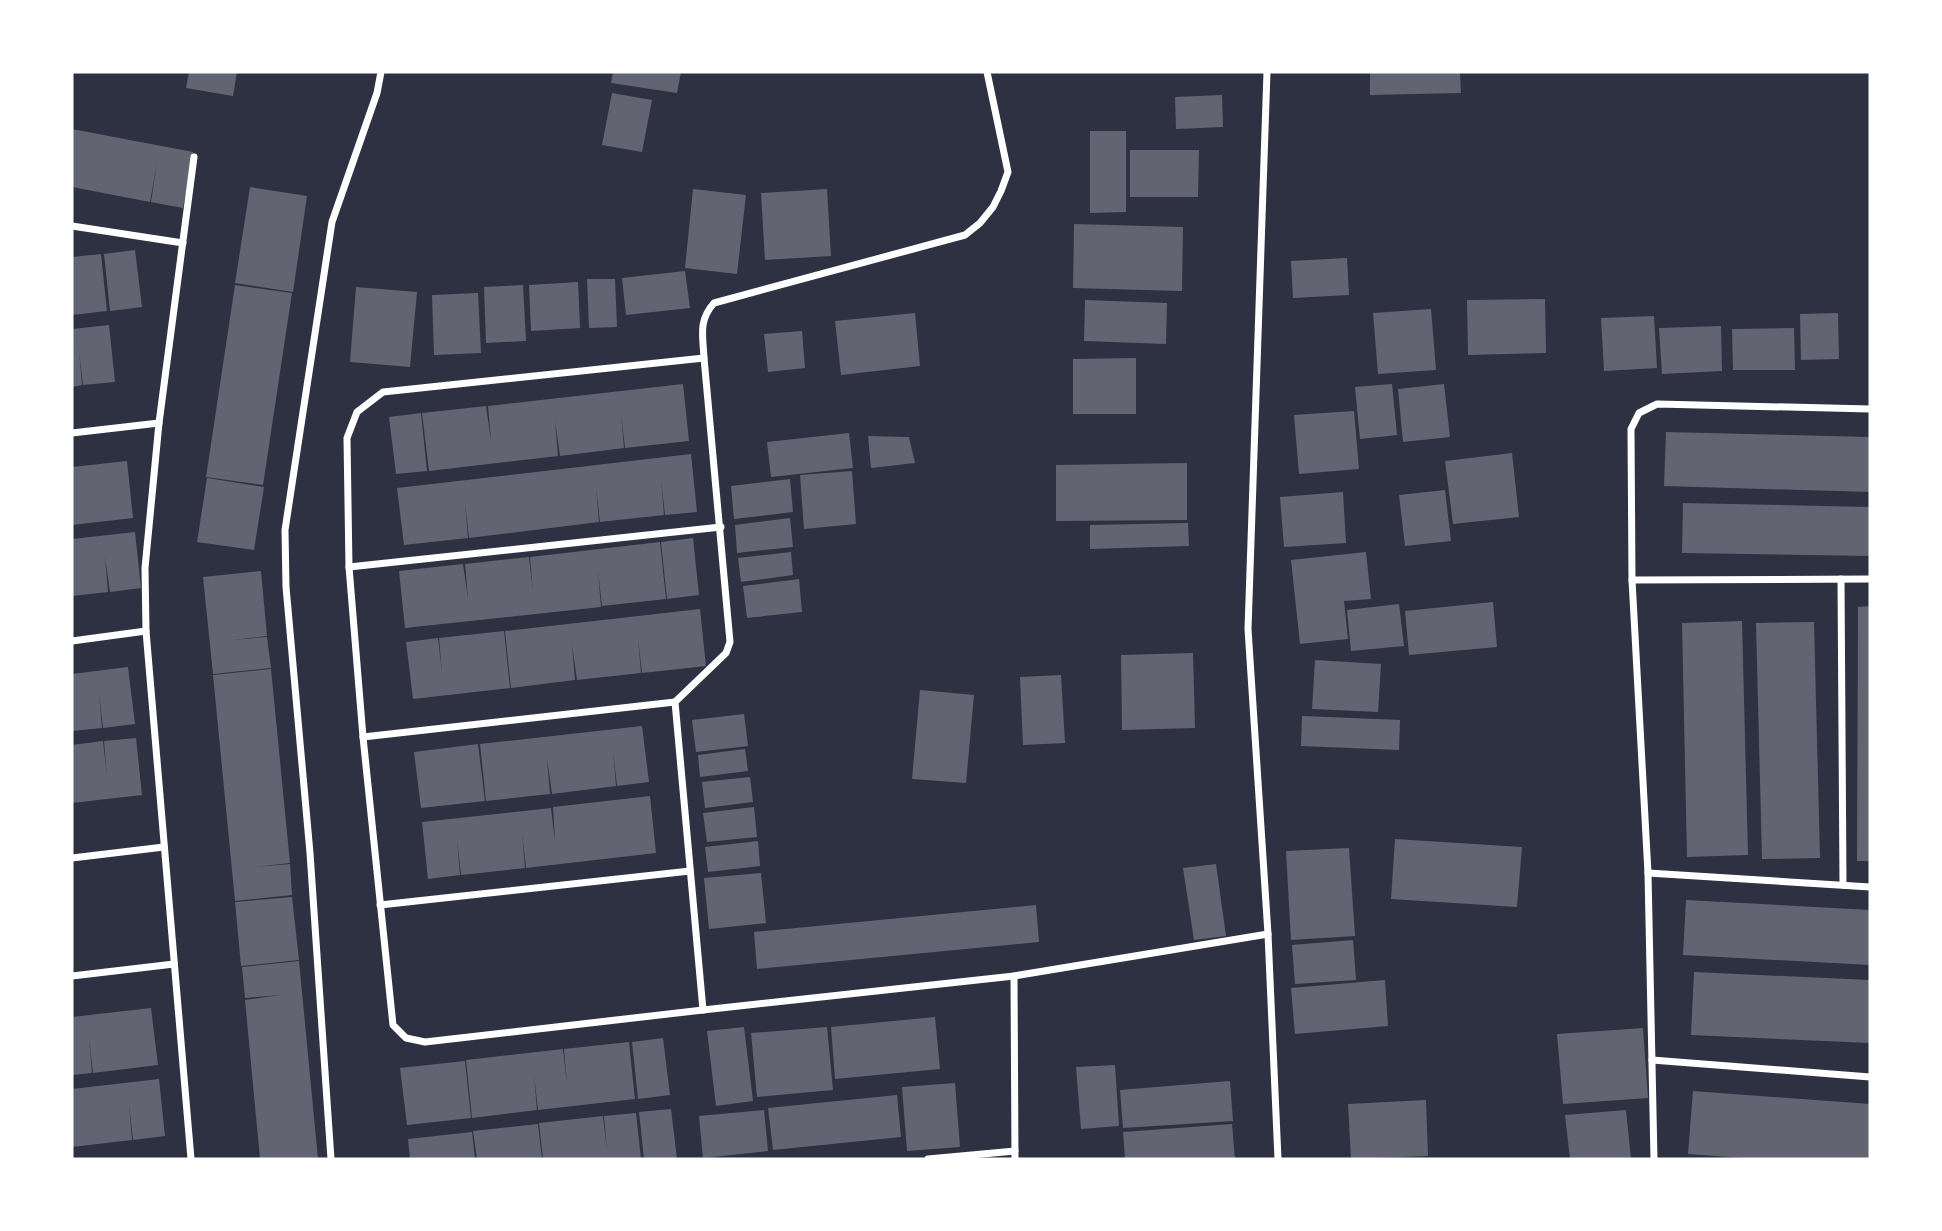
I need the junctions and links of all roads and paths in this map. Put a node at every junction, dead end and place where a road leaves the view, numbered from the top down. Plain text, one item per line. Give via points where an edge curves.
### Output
1 (381, 72) edge
2 (987, 72) edge
3 (1267, 72) edge
4 (194, 157) dead end
5 (72, 226) edge
6 (183, 243) junction
7 (704, 358) junction
8 (1870, 408) edge
9 (159, 423) junction
10 (72, 433) edge
11 (721, 527) junction
12 (349, 567) junction
13 (1841, 579) junction
14 (1870, 579) edge
15 (1632, 580) junction
16 (146, 631) junction
17 (72, 641) edge
18 (674, 702) junction
19 (363, 737) junction
20 (164, 847) junction
21 (72, 858) edge
22 (690, 872) junction
23 (1648, 873) junction
24 (1843, 885) junction
25 (1870, 887) edge
26 (380, 905) junction
27 (1268, 934) junction
28 (174, 964) junction
29 (72, 976) edge
30 (1014, 976) junction
31 (703, 1010) junction
32 (1651, 1060) junction
33 (1870, 1077) edge
34 (1015, 1155) edge
35 (191, 1159) edge
36 (331, 1159) edge
37 (928, 1159) edge
38 (1279, 1159) edge
39 (1654, 1159) edge

1 - 36 street via 332,222 285,530
2 - 7 street via 1009,172 980,223 965,235 714,303 703,324
3 - 27 street via 1248,629
4 - 6 street
5 - 6 street
6 - 9 street
7 - 11 street
7 - 12 street via 383,392 357,412 347,438
8 - 15 street via 1657,404 1639,413 1631,429
9 - 10 street
9 - 16 street via 145,568
11 - 12 street
11 - 18 street via 729,647
12 - 19 street
13 - 14 street
13 - 15 street
13 - 24 street
15 - 23 street
16 - 17 street
16 - 20 street
18 - 19 street
18 - 22 street
19 - 26 street
20 - 21 street
20 - 28 street
22 - 26 street
22 - 31 street
23 - 24 street
23 - 32 street
24 - 25 street
26 - 31 street via 393,1025 406,1038 425,1042
27 - 30 street
27 - 38 street
28 - 29 street
28 - 35 street
30 - 31 street
30 - 34 street
32 - 33 street
32 - 39 street
34 - 37 street

